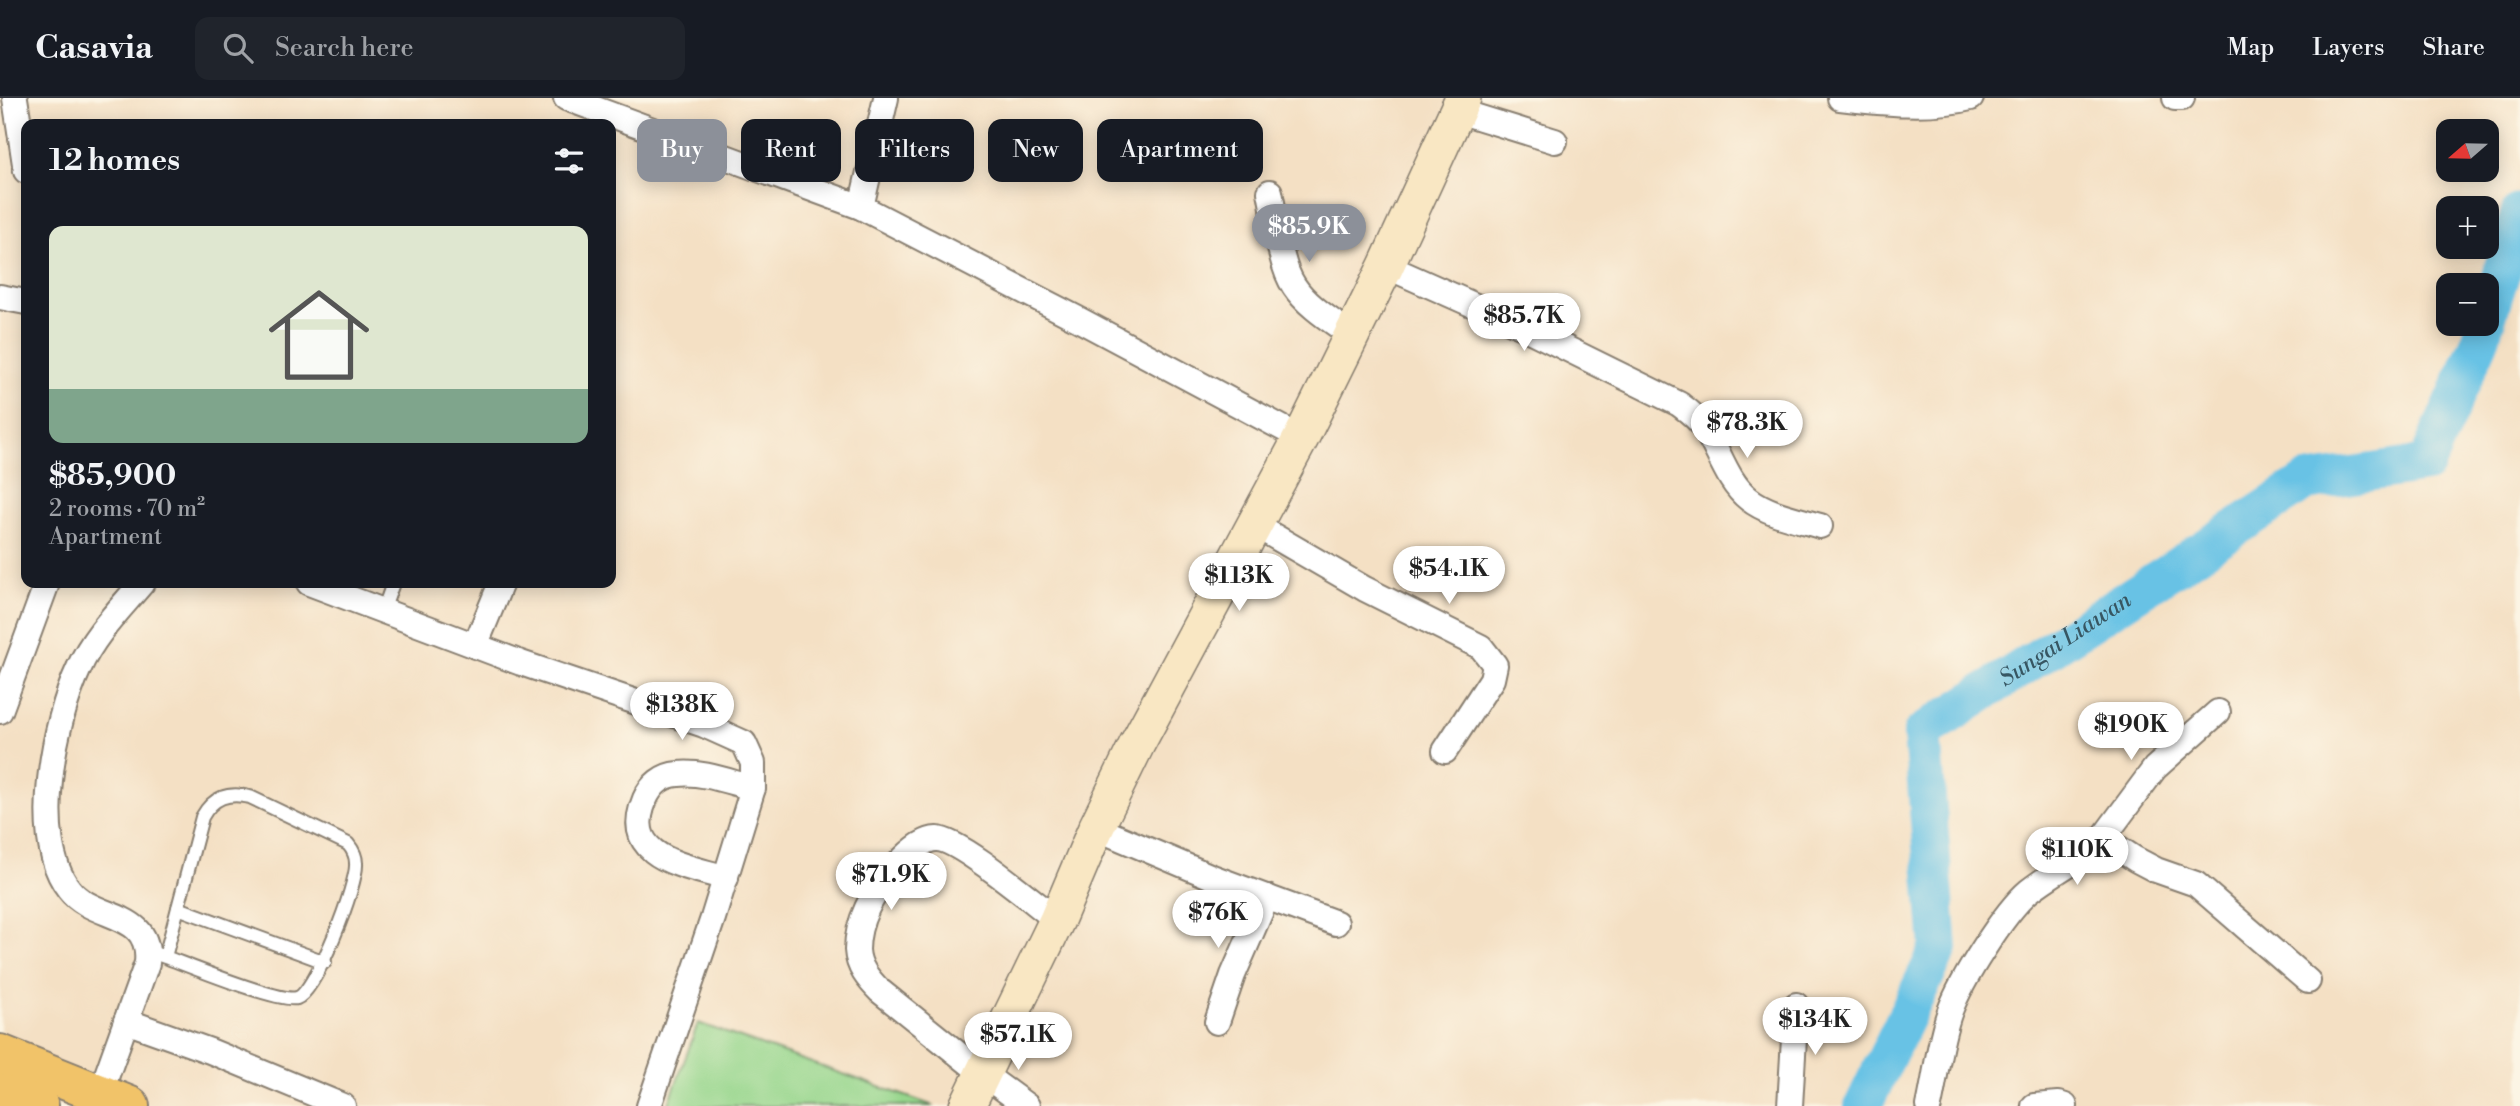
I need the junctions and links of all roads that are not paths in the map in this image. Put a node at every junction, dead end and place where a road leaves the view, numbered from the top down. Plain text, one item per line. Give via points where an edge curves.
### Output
1 (15, 98) edge
2 (566, 98) edge
3 (886, 98) edge
4 (1840, 98) edge
5 (1972, 98) edge
6 (2175, 98) edge
7 (2182, 98) edge
8 (1460, 105) edge
9 (21, 138) edge
10 (1555, 141) dead end
11 (1270, 192) dead end
12 (861, 207) junction
13 (1386, 266) junction
14 (0, 297) edge
15 (21, 301) edge
16 (1351, 335) junction
17 (1301, 438) junction
18 (1255, 525) junction
19 (1820, 527) dead end
20 (45, 588) edge
21 (138, 588) edge
22 (322, 588) edge
23 (392, 588) edge
24 (499, 588) edge
25 (383, 611) junction
26 (475, 646) junction
27 (0, 711) edge
28 (2218, 712) dead end
29 (1445, 751) dead end
30 (753, 788) junction
31 (1096, 828) junction
32 (2103, 838) junction
33 (726, 878) junction
34 (1267, 897) junction
35 (178, 908) junction
36 (1057, 920) junction
37 (1336, 923) dead end
38 (156, 954) junction
39 (325, 962) junction
40 (2308, 981) dead end
41 (1796, 1005) dead end
42 (126, 1021) junction
43 (1217, 1023) dead end
44 (0, 1054) edge
45 (983, 1074) junction
46 (0, 1093) edge
47 (115, 1100) edge
48 (39, 1106) edge
49 (343, 1106) edge
50 (649, 1106) edge
51 (967, 1106) edge
52 (1027, 1106) edge
53 (1790, 1106) edge
54 (1929, 1106) edge
55 (2034, 1106) edge
56 (2065, 1106) edge

1 - 9 street
2 - 12 street
3 - 12 street
4 - 5 street via 1921,103
6 - 7 street
8 - 10 street
8 - 13 street
11 - 16 street via 1292,283
12 - 17 street
13 - 16 street
13 - 19 street via 1678,404 1703,426 1746,497
14 - 15 street
16 - 17 street
17 - 18 street
18 - 29 street via 1365,589 1473,642 1489,655 1494,665 1492,679
18 - 31 street
20 - 27 street
21 - 38 street via 78,668 55,747 48,818 58,871 67,887 88,906 136,927
22 - 25 street
23 - 25 lane
24 - 26 street
25 - 26 street
26 - 30 street via 744,743 753,763
28 - 32 street via 2155,768
30 - 33 street
30 - 33 street via 676,774 659,780 651,789 638,818 640,836 658,855
31 - 34 street
31 - 36 street
32 - 40 street via 2156,870 2196,884
32 - 54 street via 2030,890 2006,916 1949,1014
33 - 50 street
34 - 37 street
34 - 43 street
35 - 38 lane
35 - 39 lane
35 - 39 lane via 208,805 228,795 250,797 348,844 354,852 355,873
36 - 45 street
36 - 45 street via 959,847 937,839 908,854 867,908 858,931 857,951 866,976
38 - 39 lane via 287,999 304,994
38 - 42 street via 146,963
41 - 53 street
42 - 47 street
42 - 49 street
44 - 47 main road
45 - 51 street
45 - 52 street
46 - 48 main road
55 - 56 street

